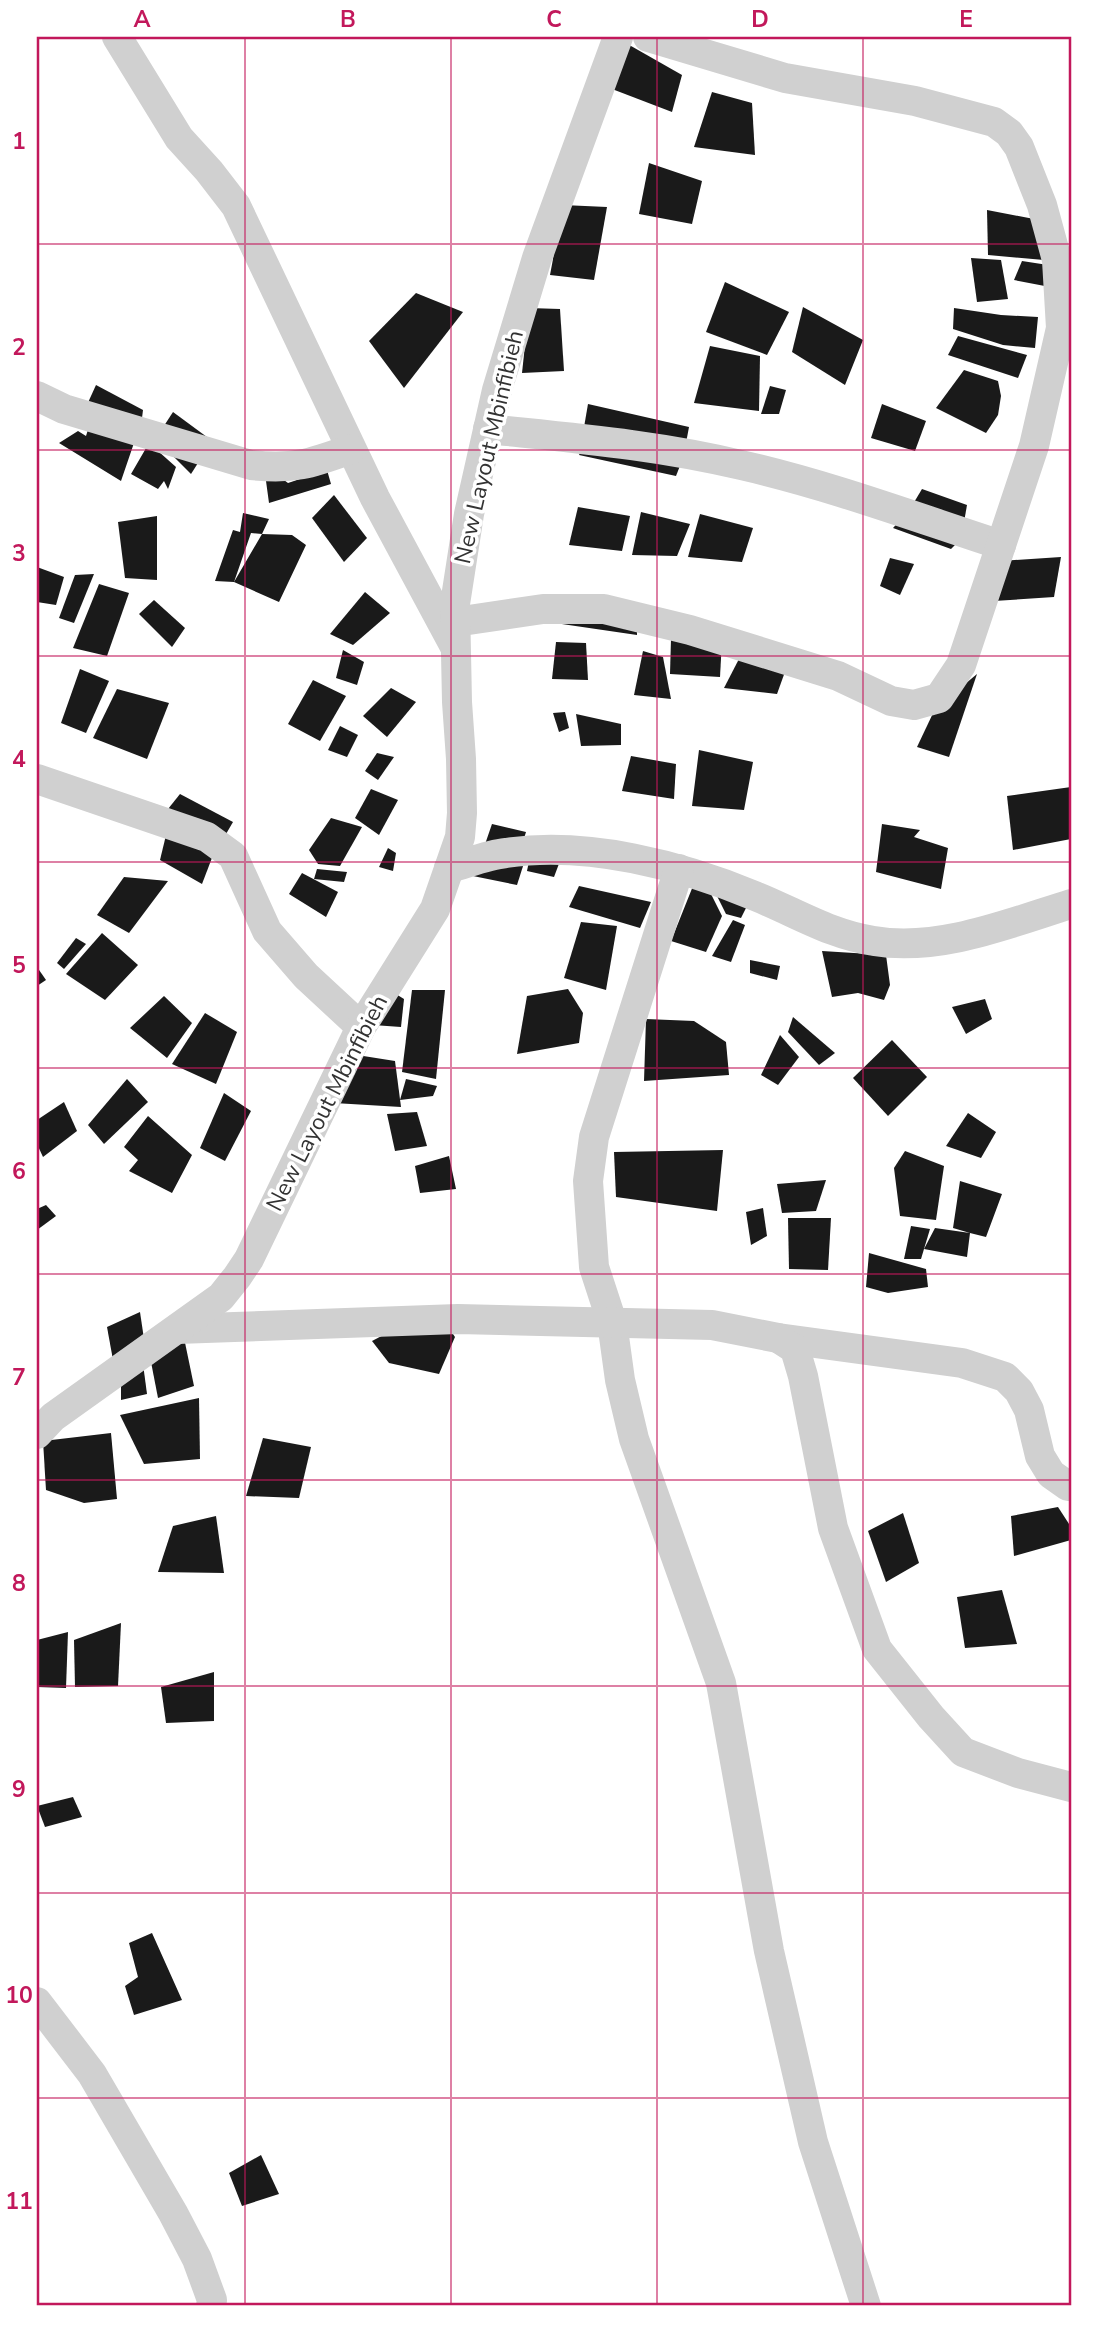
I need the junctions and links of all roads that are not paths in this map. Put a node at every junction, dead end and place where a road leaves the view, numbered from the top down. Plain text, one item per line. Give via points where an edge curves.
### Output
1 (117, 37) edge
2 (618, 37) edge
3 (648, 37) edge
4 (37, 396) edge
5 (488, 429) junction
6 (351, 449) junction
7 (1001, 545) junction
8 (455, 635) junction
9 (37, 779) edge
10 (450, 868) junction
11 (680, 869) junction
12 (1071, 904) edge
13 (361, 1027) junction
14 (612, 1322) junction
15 (177, 1329) junction
16 (778, 1338) junction
17 (37, 1434) edge
18 (1068, 1486) dead end
19 (1071, 1787) edge
20 (37, 2002) edge
21 (211, 2306) edge
22 (866, 2306) edge

1 - 6 street via 179,138 236,206
2 - 5 street, New Layout Mbinfibieh via 537,258
3 - 7 street via 785,78 915,101 993,122 1019,147 1057,260 1062,328 1034,446
4 - 6 street via 251,465 303,466
5 - 7 street via 627,443 742,465
5 - 8 street, New Layout Mbinfibieh via 468,514
6 - 8 street
7 - 8 street via 961,665 939,698 914,705 891,701 838,676 604,609 543,609
8 - 10 street, New Layout Mbinfibieh via 462,813
9 - 13 street via 207,837 233,856 267,931 306,976
10 - 11 street via 505,853 556,850 596,852
10 - 13 street, New Layout Mbinfibieh via 435,909
11 - 12 street via 754,895 825,928 875,942 926,942 975,933
11 - 14 street via 594,1138 588,1181 594,1267
13 - 15 street, New Layout Mbinfibieh via 249,1259 221,1297
14 - 15 street via 458,1319
14 - 16 street via 712,1325
14 - 22 street via 634,1439 721,1683 769,1951 810,2129
15 - 17 street, New Layout Mbinfibieh via 53,1417
16 - 18 street via 962,1363 1005,1377 1029,1410 1040,1456 1051,1474
16 - 19 street via 795,1349 811,1407 833,1528 877,1649 963,1752
20 - 21 street via 92,2074 173,2213 197,2259

